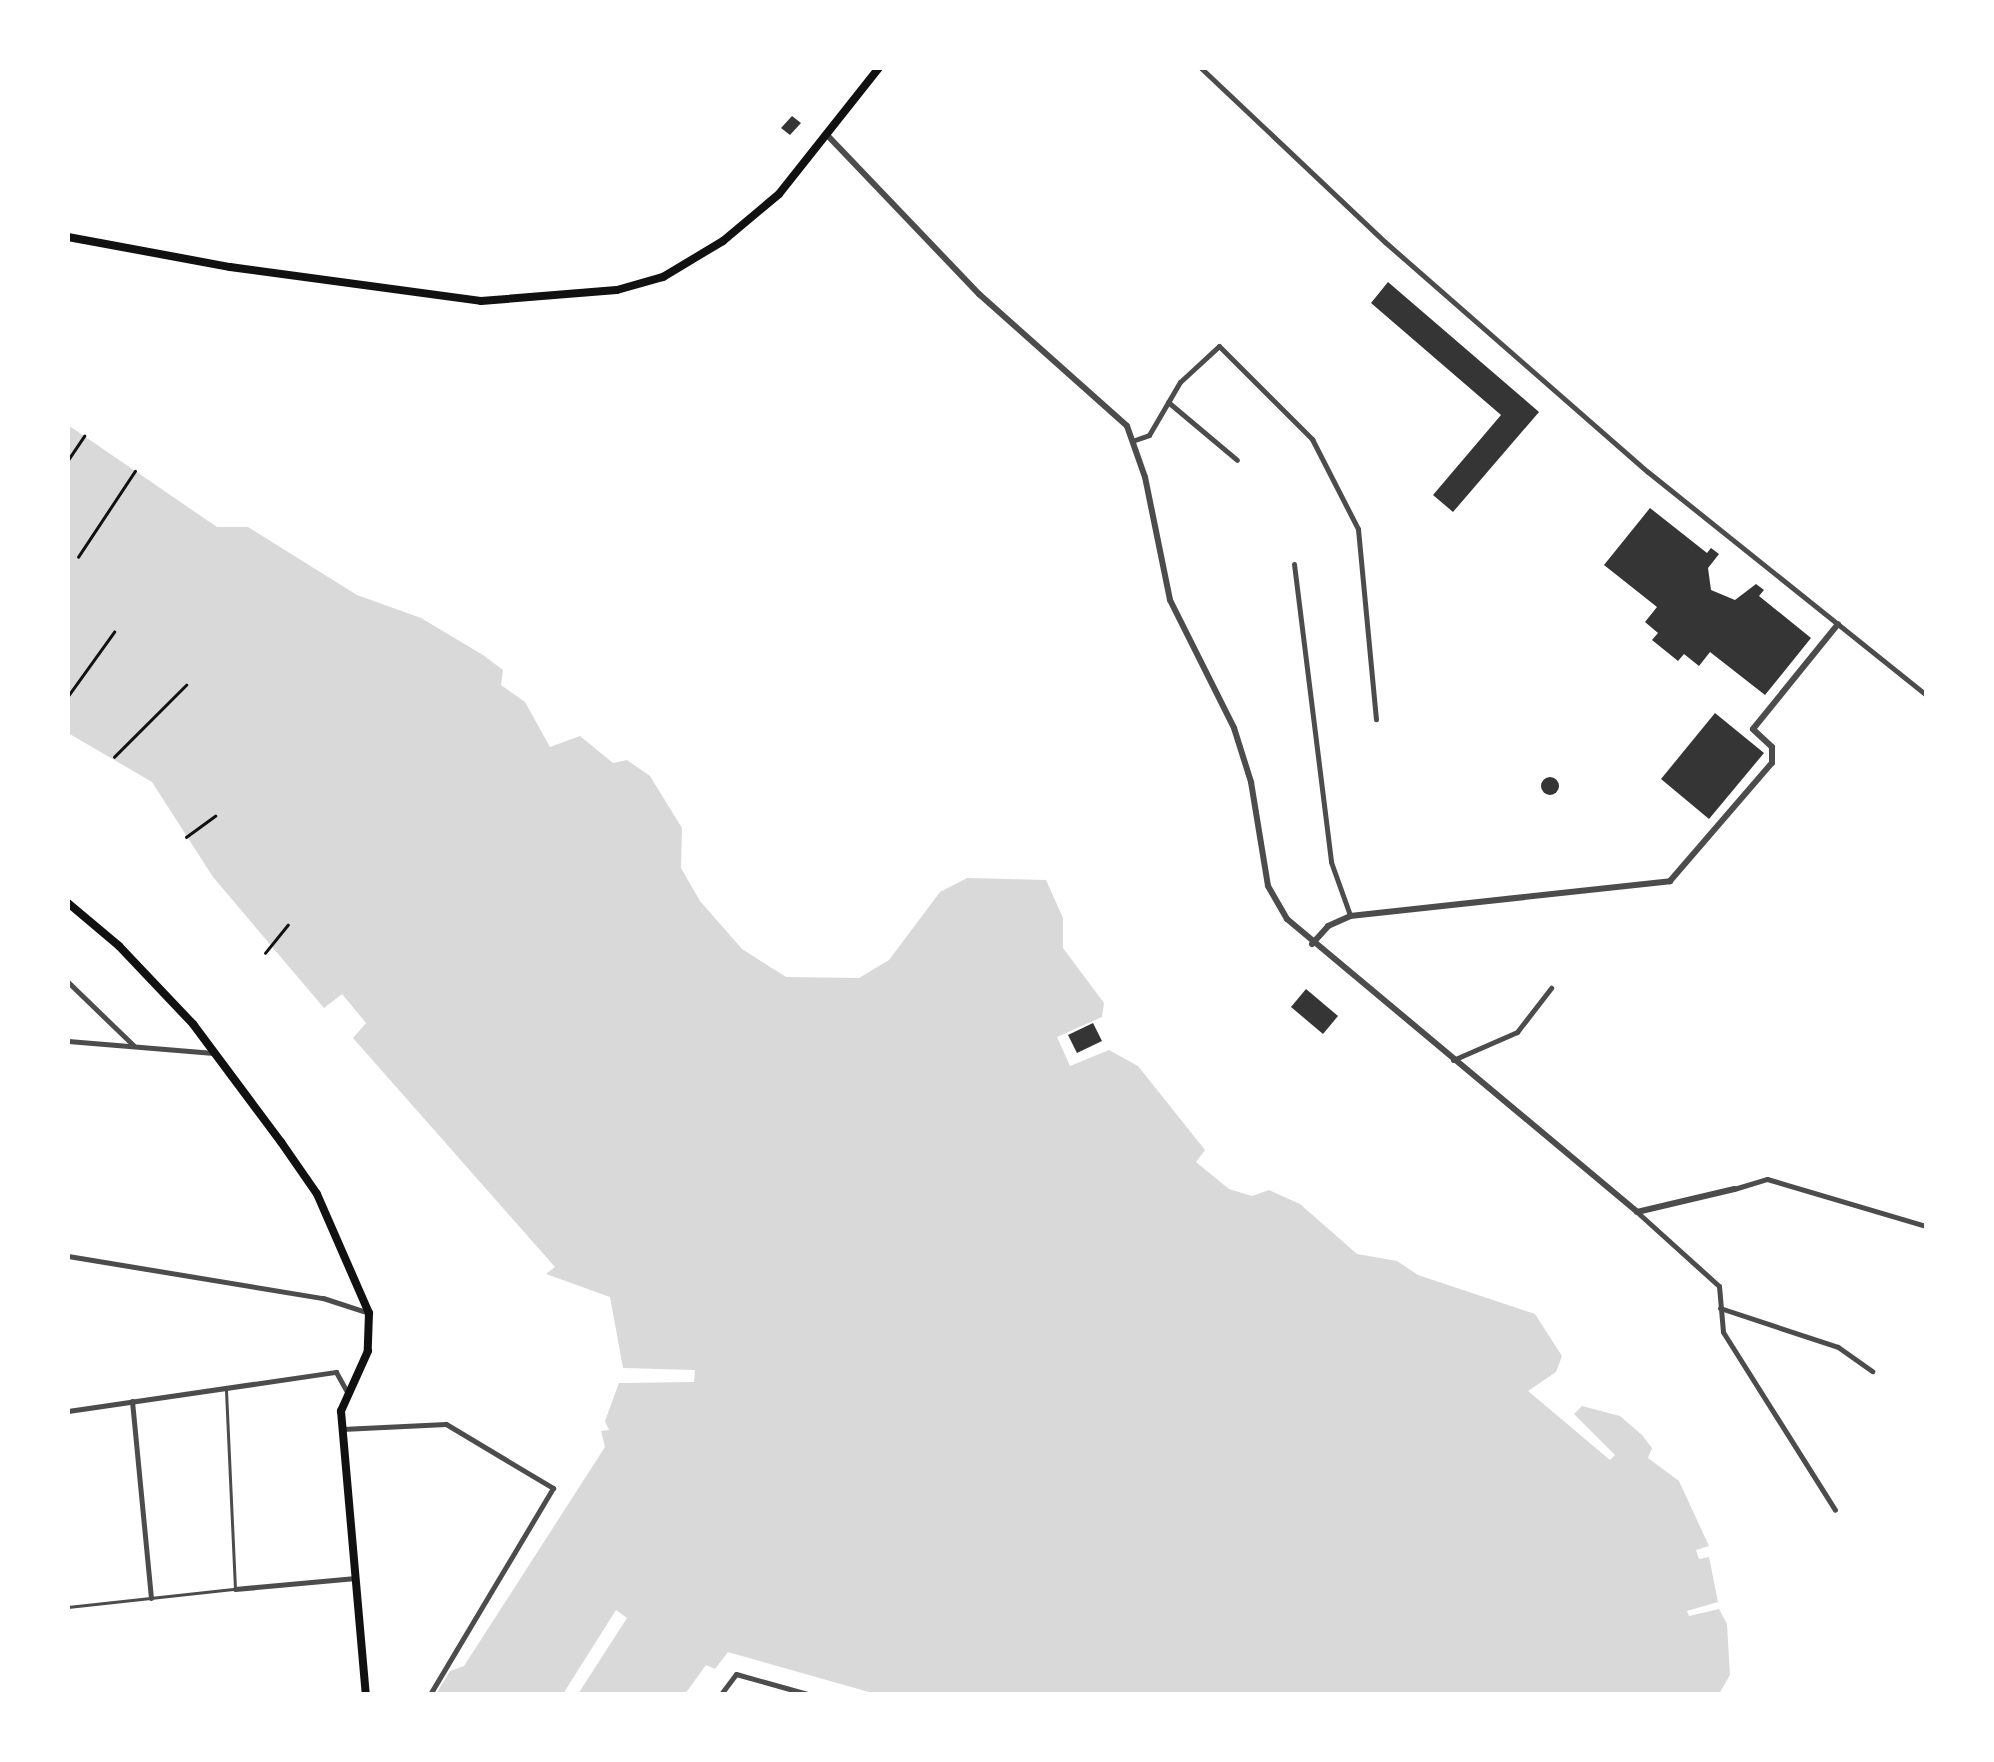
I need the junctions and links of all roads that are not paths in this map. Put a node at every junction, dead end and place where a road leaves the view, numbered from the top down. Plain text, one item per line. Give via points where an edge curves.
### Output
1 (879, 68) edge
2 (1200, 68) edge
3 (828, 136) junction
4 (68, 236) edge
5 (1168, 402) junction
6 (1132, 441) junction
7 (1237, 460) dead end
8 (1294, 564) dead end
9 (1838, 624) junction
10 (1926, 695) edge
11 (1376, 719) dead end
12 (68, 903) edge
13 (1350, 916) junction
14 (1312, 944) junction
15 (68, 982) edge
16 (1552, 988) dead end
17 (68, 1040) edge
18 (133, 1045) junction
19 (214, 1053) junction
20 (1453, 1060) junction
21 (1734, 1189) joint
22 (1637, 1212) junction
23 (1926, 1226) edge
24 (68, 1256) edge
25 (1720, 1308) junction
26 (368, 1313) junction
27 (1872, 1371) dead end
28 (226, 1389) junction
29 (347, 1392) junction
30 (132, 1402) junction
31 (68, 1411) edge
32 (342, 1430) junction
33 (1835, 1510) dead end
34 (355, 1578) junction
35 (236, 1589) junction
36 (151, 1598) junction
37 (68, 1607) edge
38 (366, 1694) edge
39 (430, 1694) edge
40 (722, 1694) edge
41 (807, 1694) edge

1 - 3 main road
2 - 9 street via 1385,242 1648,472
3 - 4 main road via 779,194 724,242 664,276 579,297 480,301
3 - 6 street via 980,294 1127,426
5 - 6 street via 1149,434
5 - 7 street
5 - 11 street via 1219,346 1312,440 1358,529
6 - 14 street via 1170,600 1234,728 1251,782 1268,886
8 - 13 street via 1331,862
9 - 10 street
9 - 13 street via 1753,729 1772,747 1772,763 1670,882
12 - 19 main road via 119,946
13 - 14 street
14 - 20 street
15 - 18 street
16 - 20 street via 1517,1032
17 - 18 street
18 - 19 street
19 - 26 main road via 317,1194
20 - 22 street
21 - 22 street
21 - 23 street via 1766,1179
22 - 25 street via 1710,1275 1719,1286
24 - 26 street via 323,1298
25 - 27 street via 1838,1348
25 - 33 street via 1723,1332
26 - 29 main road via 365,1361
28 - 29 street via 332,1374
28 - 30 street
28 - 35 lane
29 - 32 main road
30 - 31 street
30 - 36 street
32 - 34 main road
32 - 39 street via 446,1424 553,1488
34 - 35 street
34 - 38 main road
35 - 36 lane
36 - 37 lane
40 - 41 street via 736,1674

